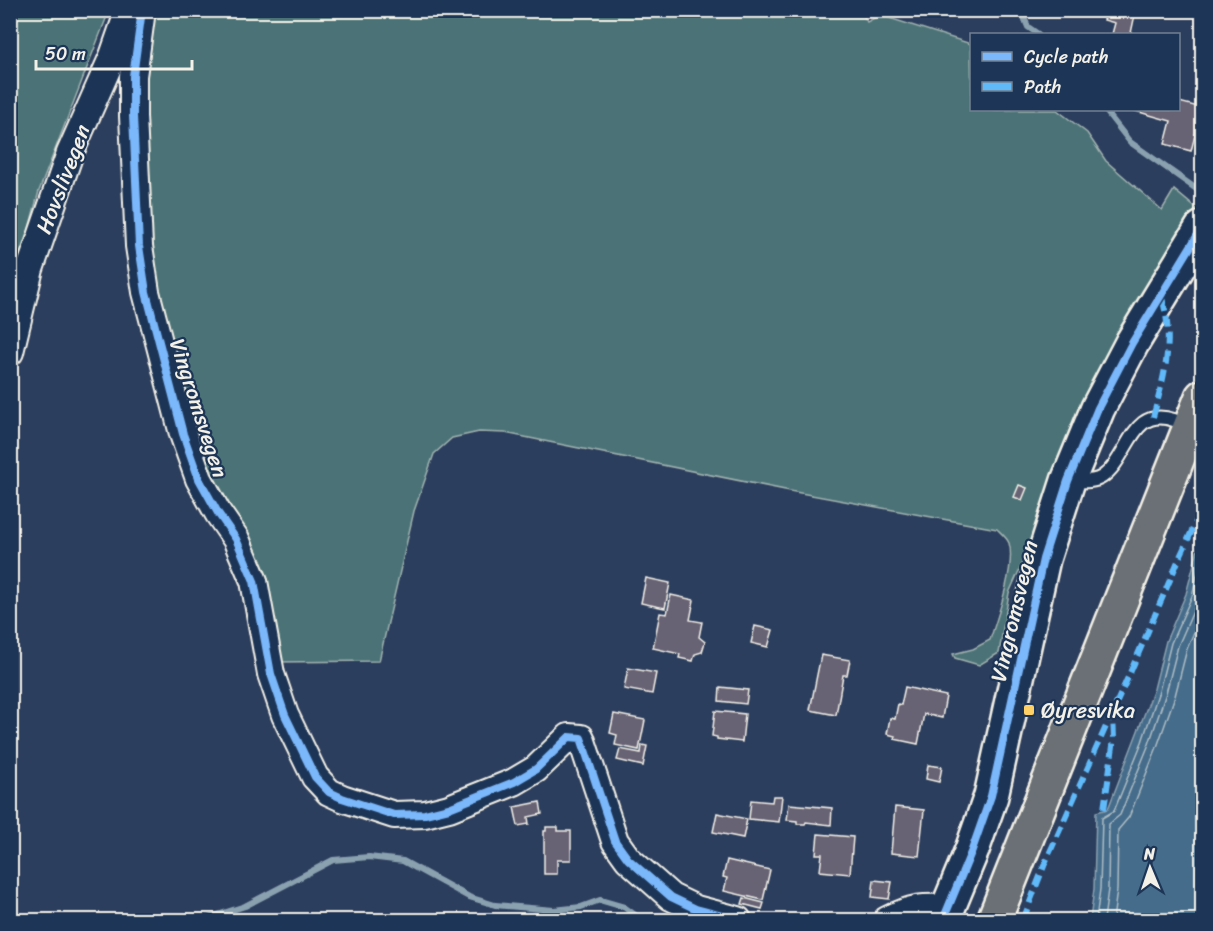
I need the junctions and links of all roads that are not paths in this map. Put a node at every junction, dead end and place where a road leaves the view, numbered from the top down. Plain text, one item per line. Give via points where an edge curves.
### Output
1 (129, 10) edge
2 (141, 10) edge
3 (1203, 228) edge
4 (10, 352) edge
5 (1203, 397) edge
6 (1174, 420) dead end
7 (1068, 481) junction
8 (946, 914) edge
9 (738, 921) edge
10 (887, 921) edge
11 (994, 921) edge

1 - 4 street, Hovslivegen via 70,153 33,258
2 - 9 street, Vingromsvegen via 133,106 139,246 146,292 183,434 199,479 236,539 254,580 271,674 285,715 315,777 329,792 352,801 394,815 425,814 514,782 536,769 569,737 581,738 615,841 628,859 671,897
3 - 7 main road, Vingromsvegen via 1127,352 1098,408
5 - 11 highway
6 - 7 lane via 1163,416 1145,421 1101,478
7 - 8 main road, Vingromsvegen via 1043,559 991,796
8 - 10 street, Vingromsvegen via 920,907

